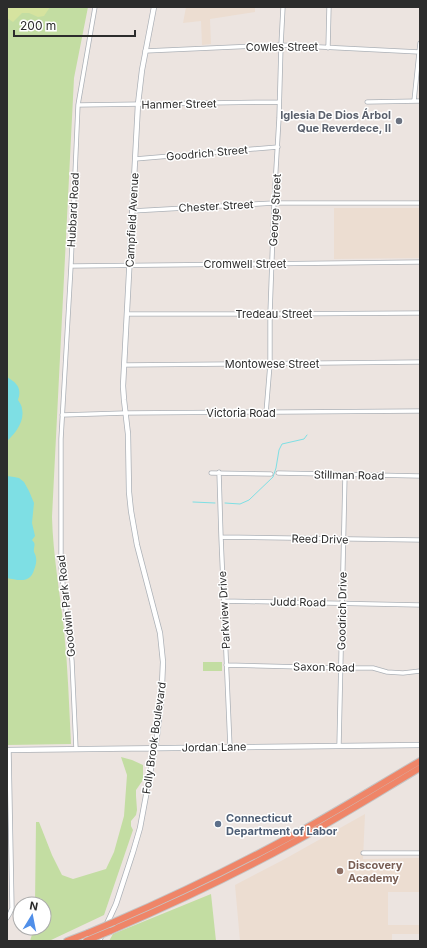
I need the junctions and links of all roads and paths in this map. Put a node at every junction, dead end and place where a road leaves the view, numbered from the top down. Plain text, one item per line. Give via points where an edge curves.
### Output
1 (95, 7) edge
2 (154, 7) edge
3 (283, 7) edge
4 (330, 7) edge
5 (420, 43) edge
6 (281, 45) junction
7 (328, 48) junction
8 (145, 51) junction
9 (419, 52) edge
10 (414, 100) junction
11 (420, 101) edge
12 (280, 102) junction
13 (367, 102) dead end
14 (138, 104) junction
15 (78, 105) junction
16 (278, 147) junction
17 (135, 159) junction
18 (420, 202) edge
19 (274, 203) junction
20 (132, 211) junction
21 (420, 262) edge
22 (272, 264) junction
23 (130, 265) junction
24 (71, 266) junction
25 (420, 312) edge
26 (127, 314) junction
27 (270, 314) junction
28 (420, 362) edge
29 (124, 364) junction
30 (270, 364) junction
31 (420, 411) edge
32 (125, 413) junction
33 (266, 413) junction
34 (62, 415) junction
35 (128, 434) joint
36 (211, 472) dead end
37 (219, 472) junction
38 (278, 473) dead end
39 (272, 474) dead end
40 (345, 475) junction
41 (420, 476) edge
42 (221, 537) junction
43 (344, 540) junction
44 (420, 540) edge
45 (224, 601) junction
46 (342, 603) junction
47 (420, 605) edge
48 (226, 665) junction
49 (341, 668) junction
50 (420, 671) edge
51 (420, 745) edge
52 (339, 746) junction
53 (230, 747) junction
54 (154, 748) junction
55 (76, 749) junction
56 (8, 750) edge
57 (420, 760) edge
58 (420, 768) edge
59 (363, 853) dead end
60 (420, 853) edge
61 (7, 918) edge
62 (102, 934) junction
63 (67, 941) edge
64 (86, 941) edge
65 (99, 941) edge

1 - 15 street, Hubbard Road
2 - 8 street, Campfield Avenue
3 - 6 street, George Street
4 - 7 street
5 - 9 street
6 - 7 street, Cowles Street
6 - 8 street, Cowles Street
6 - 12 street, George Street
7 - 9 street, Cowles Street
8 - 14 street, Campfield Avenue
9 - 10 street
10 - 11 street
10 - 13 street
12 - 14 street, Hanmer Street
12 - 16 street, George Street
14 - 15 street, Hanmer Street
14 - 17 street, Campfield Avenue
15 - 24 street, Hubbard Road
16 - 17 street, Goodrich Street
16 - 19 street, George Street
17 - 20 street, Campfield Avenue
18 - 19 street, Chester Street
19 - 20 street, Chester Street
19 - 22 street, George Street
20 - 23 street, Campfield Avenue
21 - 22 street, Cromwell Street
22 - 23 street, Cromwell Street
22 - 27 street, George Street
23 - 24 street, Cromwell Street
23 - 26 street, Campfield Avenue
24 - 34 street, Hubbard Road
25 - 27 street, Tredeau Street
26 - 27 street, Tredeau Street
26 - 29 street, Campfield Avenue
27 - 30 street, George Street
28 - 30 street, Montowese Street
29 - 30 street, Montowese Street
29 - 32 street, Campfield Avenue
30 - 33 street, George Street
31 - 33 street, Victoria Road
32 - 33 street, Victoria Road
32 - 34 street, Victoria Road
32 - 35 street, Campfield Avenue
34 - 55 street, Goodwin Park Road via 61,567 72,661
35 - 54 street, Folly Brook Boulevard via 129,492 134,526 160,633 163,662 161,702
36 - 37 street
37 - 39 street
37 - 42 street, Parkview Drive
38 - 40 street, Stillman Road
40 - 41 street, Stillman Road
40 - 43 street, Goodrich Drive
42 - 43 street, Reed Drive
42 - 45 street, Parkview Drive
43 - 44 street, Reed Drive
43 - 46 street, Goodrich Drive
45 - 46 street, Judd Road
45 - 48 street, Parkview Drive
46 - 47 street, Judd Road
46 - 49 street, Goodrich Drive
48 - 49 street, Saxon Road
48 - 53 street, Parkview Drive
49 - 50 street, Saxon Road via 373,668 403,673
49 - 52 street, Goodrich Drive
51 - 52 street, Jordan Lane
52 - 53 street, Jordan Lane
53 - 54 street, Jordan Lane
54 - 55 street, Jordan Lane
54 - 62 street, Folly Brook Boulevard via 144,811 135,847 112,914
55 - 56 street, Jordan Lane
56 - 61 street via 12,908
57 - 63 highway, bridge via 272,846 187,889
58 - 62 highway, bridge via 334,820 259,861
59 - 60 street
62 - 64 highway, bridge
62 - 65 street, Folly Brook Boulevard

